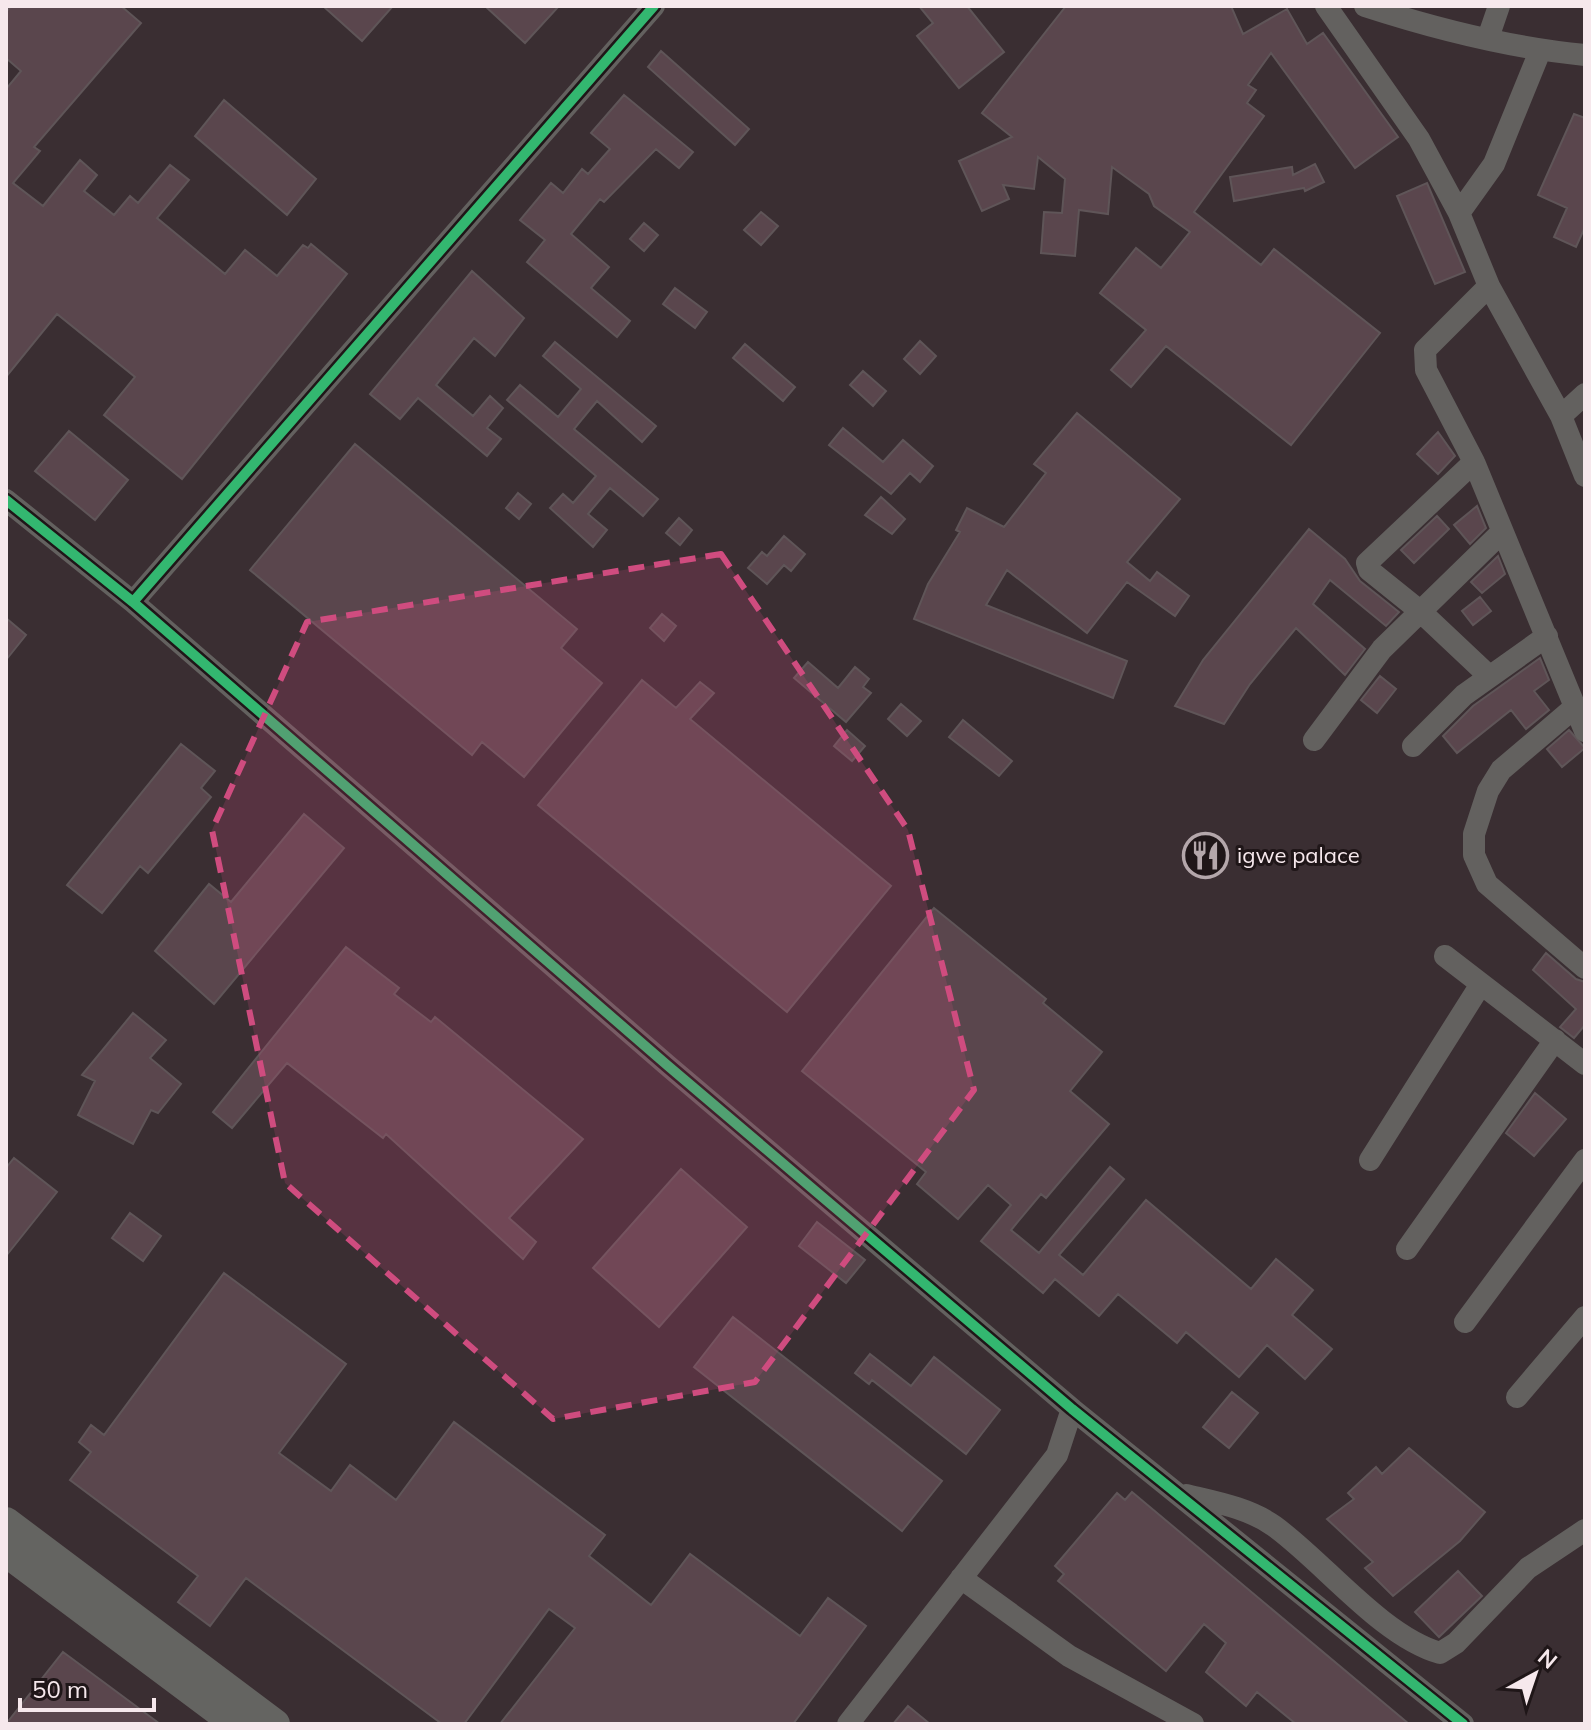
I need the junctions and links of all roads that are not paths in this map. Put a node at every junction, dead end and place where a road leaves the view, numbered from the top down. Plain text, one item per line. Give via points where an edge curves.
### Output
1 (654, 6) edge
2 (1326, 6) edge
3 (1365, 6) edge
4 (1499, 6) edge
5 (1488, 38) junction
6 (1540, 51) junction
7 (1585, 55) edge
8 (1459, 213) junction
9 (1489, 286) junction
10 (1585, 394) edge
11 (1561, 416) junction
12 (1474, 462) junction
13 (1585, 476) edge
14 (6, 500) edge
15 (1502, 532) junction
16 (133, 602) junction
17 (1420, 611) junction
18 (1547, 636) junction
19 (1489, 676) junction
20 (1575, 707) junction
21 (1585, 731) edge
22 (1314, 740) dead end
23 (1413, 746) dead end
24 (1445, 956) dead end
25 (1585, 968) edge
26 (1481, 984) junction
27 (1555, 1040) junction
28 (1585, 1064) edge
29 (1370, 1160) dead end
30 (1585, 1160) edge
31 (1407, 1249) dead end
32 (1585, 1318) edge
33 (1465, 1322) dead end
34 (1517, 1397) dead end
35 (1072, 1409) junction
36 (1179, 1493) junction
37 (6, 1522) edge
38 (1585, 1530) edge
39 (6, 1552) edge
40 (961, 1578) junction
41 (236, 1724) edge
42 (275, 1724) edge
43 (848, 1724) edge
44 (1193, 1724) edge
45 (1463, 1724) edge

1 - 16 street
2 - 8 street via 1419,139
3 - 5 street
4 - 5 street
5 - 6 street
6 - 7 street
6 - 8 street via 1494,164
8 - 9 street
9 - 11 street
9 - 12 street via 1425,350 1426,370
10 - 11 street
11 - 13 street
12 - 15 street
12 - 17 street via 1367,563
14 - 16 street
15 - 17 street
15 - 18 street
16 - 35 street
17 - 19 street
17 - 22 street via 1382,649
18 - 19 street
18 - 20 street
19 - 23 street
20 - 21 street
20 - 25 street via 1501,770 1474,834 1474,855 1487,884
24 - 26 street
26 - 27 street
26 - 29 street
27 - 28 street
27 - 31 street
30 - 33 street
32 - 34 street
35 - 36 street
35 - 40 street via 1057,1455
36 - 38 street via 1272,1524 1400,1633 1440,1653 1528,1568
36 - 45 street
37 - 42 main road
39 - 41 main road
40 - 43 street
40 - 44 street via 1069,1656

